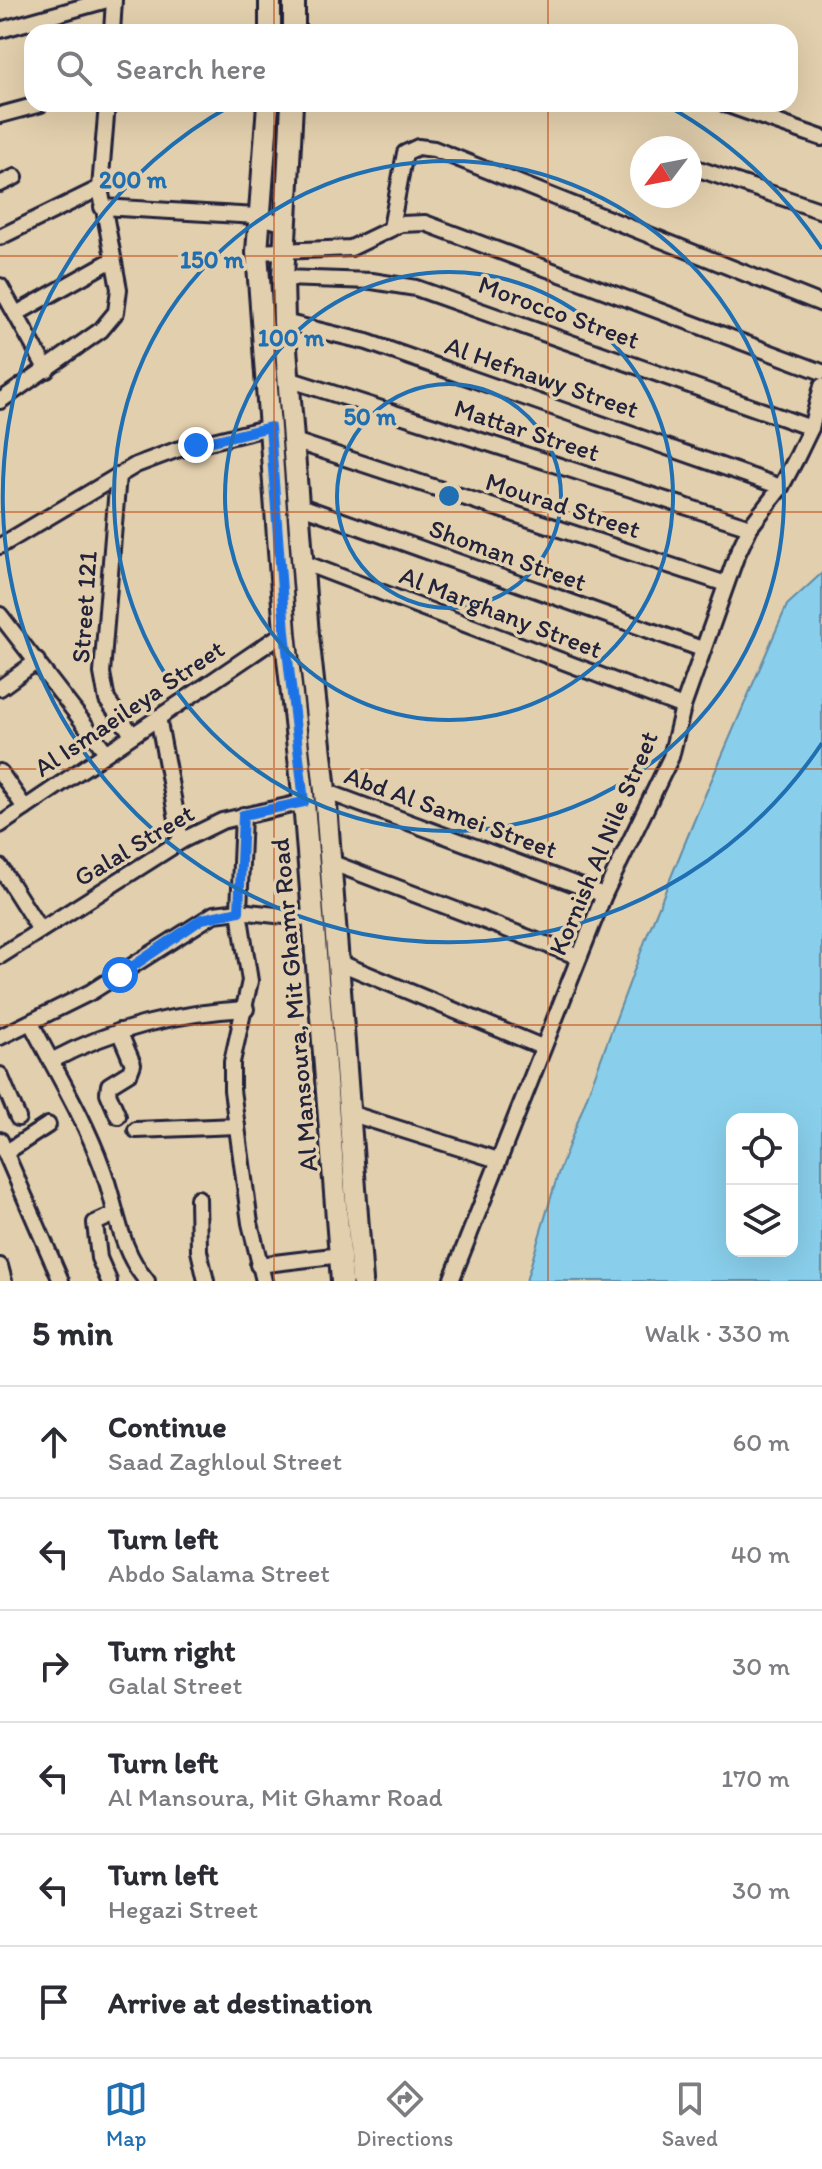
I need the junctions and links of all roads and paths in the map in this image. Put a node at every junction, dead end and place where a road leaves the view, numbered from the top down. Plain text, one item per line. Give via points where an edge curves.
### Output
1 (107, 0) edge
2 (114, 0) edge
3 (270, 0) edge
4 (294, 0) edge
5 (112, 24) edge
6 (270, 24) edge
7 (294, 24) edge
8 (0, 30) edge
9 (24, 109) edge
10 (106, 112) edge
11 (267, 112) edge
12 (292, 112) edge
13 (748, 112) edge
14 (0, 115) edge
15 (822, 138) edge
16 (702, 170) edge
17 (15, 177) dead end
18 (0, 184) edge
19 (100, 188) junction
20 (102, 207) junction
21 (822, 211) edge
22 (257, 216) junction
23 (286, 224) junction
24 (391, 228) junction
25 (0, 237) edge
26 (257, 252) junction
27 (284, 252) junction
28 (112, 260) junction
29 (283, 278) junction
30 (0, 286) edge
31 (822, 304) edge
32 (16, 314) junction
33 (284, 322) junction
34 (47, 370) junction
35 (822, 372) edge
36 (288, 379) junction
37 (822, 386) edge
38 (0, 401) edge
39 (270, 427) junction
40 (811, 428) junction
41 (294, 441) junction
42 (118, 475) junction
43 (781, 487) junction
44 (298, 505) junction
45 (750, 527) junction
46 (0, 546) edge
47 (302, 562) junction
48 (726, 584) junction
49 (0, 615) edge
50 (285, 632) junction
51 (702, 649) junction
52 (37, 661) junction
53 (0, 688) edge
54 (683, 707) junction
55 (158, 717) junction
56 (132, 734) junction
57 (106, 752) junction
58 (0, 772) edge
59 (325, 791) junction
60 (304, 802) junction
61 (25, 808) junction
62 (243, 815) junction
63 (0, 825) edge
64 (181, 841) junction
65 (330, 862) junction
66 (0, 867) edge
67 (604, 895) junction
68 (239, 911) junction
69 (312, 919) junction
70 (40, 930) junction
71 (0, 956) edge
72 (579, 957) junction
73 (338, 962) junction
74 (246, 1009) junction
75 (31, 1023) junction
76 (119, 1031) junction
77 (0, 1037) edge
78 (542, 1047) junction
79 (51, 1061) junction
80 (0, 1075) edge
81 (349, 1113) junction
82 (118, 1116) dead end
83 (18, 1118) dead end
84 (48, 1125) dead end
85 (237, 1126) junction
86 (136, 1130) dead end
87 (2, 1147) edge
88 (498, 1160) junction
89 (198, 1198) dead end
90 (115, 1214) junction
91 (341, 1255) junction
92 (0, 1266) edge
93 (258, 1276) edge
94 (4, 1281) edge
95 (61, 1281) edge
96 (109, 1281) edge
97 (147, 1281) edge
98 (206, 1281) edge
99 (342, 1281) edge
100 (362, 1281) edge
101 (451, 1281) edge

1 - 8 street
2 - 5 street
3 - 6 main road
4 - 7 main road
9 - 14 street
10 - 19 street
11 - 22 main road, Al Mansoura, Mit Ghamr Road
12 - 23 main road, Al Mansoura, Mit Ghamr Road
13 - 15 street
16 - 21 street
17 - 18 street
19 - 20 street
19 - 25 street
20 - 22 street
20 - 28 street
22 - 23 street
22 - 26 main road, Al Mansoura, Mit Ghamr Road
23 - 27 main road, Al Mansoura, Mit Ghamr Road
24 - 27 street via 351,248
24 - 31 street via 405,153 418,147 434,149
24 - 35 street via 425,223
26 - 27 street
26 - 39 main road, Al Mansoura, Mit Ghamr Road
27 - 29 main road, Al Mansoura, Mit Ghamr Road
28 - 32 street
28 - 34 street via 119,289 116,312
29 - 33 main road, Al Mansoura, Mit Ghamr Road
29 - 40 street, Morocco Street via 372,281 446,296
30 - 32 street
32 - 34 street
33 - 36 main road, Al Mansoura, Mit Ghamr Road
33 - 43 street, Al Hefnawy Street via 367,342
34 - 38 street
36 - 41 main road, Al Mansoura, Mit Ghamr Road
36 - 45 street, Mattar Street
37 - 40 street, Kornish Al Nile Street
39 - 42 street via 176,450
39 - 50 main road, Al Mansoura, Mit Ghamr Road
40 - 43 street, Kornish Al Nile Street
41 - 44 main road, Al Mansoura, Mit Ghamr Road
41 - 48 street, Mourad Street
42 - 46 street
42 - 56 street, Street 121 via 102,673 107,700
43 - 45 street, Kornish Al Nile Street
44 - 47 main road, Al Mansoura, Mit Ghamr Road
44 - 51 street, Shoman Street
45 - 48 street, Kornish Al Nile Street
47 - 54 street, Al Marghany Street
47 - 59 main road, Al Mansoura, Mit Ghamr Road
48 - 51 street, Kornish Al Nile Street
49 - 52 street
50 - 55 street, Al Ismaeileya Street
50 - 60 main road, Al Mansoura, Mit Ghamr Road
51 - 54 street, Kornish Al Nile Street
52 - 53 street
52 - 57 street
54 - 67 street, Kornish Al Nile Street via 671,757
55 - 56 street, Al Ismaeileya Street
55 - 64 street
56 - 57 street, Al Ismaeileya Street
57 - 61 street, Al Ismaeileya Street
58 - 61 street
59 - 65 main road, Al Mansoura, Mit Ghamr Road
59 - 67 street, Abd Al Samei Street
60 - 62 street, Galal Street
60 - 69 main road, Al Mansoura, Mit Ghamr Road
61 - 63 street, Al Ismaeileya Street
62 - 64 street, Galal Street
62 - 68 street
64 - 70 street, Galal Street
65 - 72 street
65 - 73 main road, Al Mansoura, Mit Ghamr Road
66 - 70 street
67 - 72 street, Kornish Al Nile Street
68 - 69 street
68 - 74 street via 250,981
68 - 75 street via 202,919 120,975
69 - 91 main road, Al Mansoura, Mit Ghamr Road
70 - 71 street, Galal Street
72 - 78 street, Kornish Al Nile Street
73 - 78 street
73 - 81 main road, Al Mansoura, Mit Ghamr Road
74 - 76 street via 181,1015
74 - 85 street via 232,1062
75 - 77 street
75 - 79 street
76 - 79 street
76 - 82 street via 133,1064 130,1072 109,1085
78 - 88 street, Kornish Al Nile Street
79 - 90 street via 103,1168
80 - 83 street
81 - 88 street
81 - 100 main road, Al Mansoura, Mit Ghamr Road
84 - 87 street
85 - 86 street
85 - 93 street
87 - 95 street
88 - 101 street, Kornish Al Nile Street
89 - 98 street via 199,1251
90 - 96 street via 95,1223 99,1258
90 - 97 street via 129,1256
91 - 93 street
91 - 99 main road, Al Mansoura, Mit Ghamr Road
92 - 94 street

